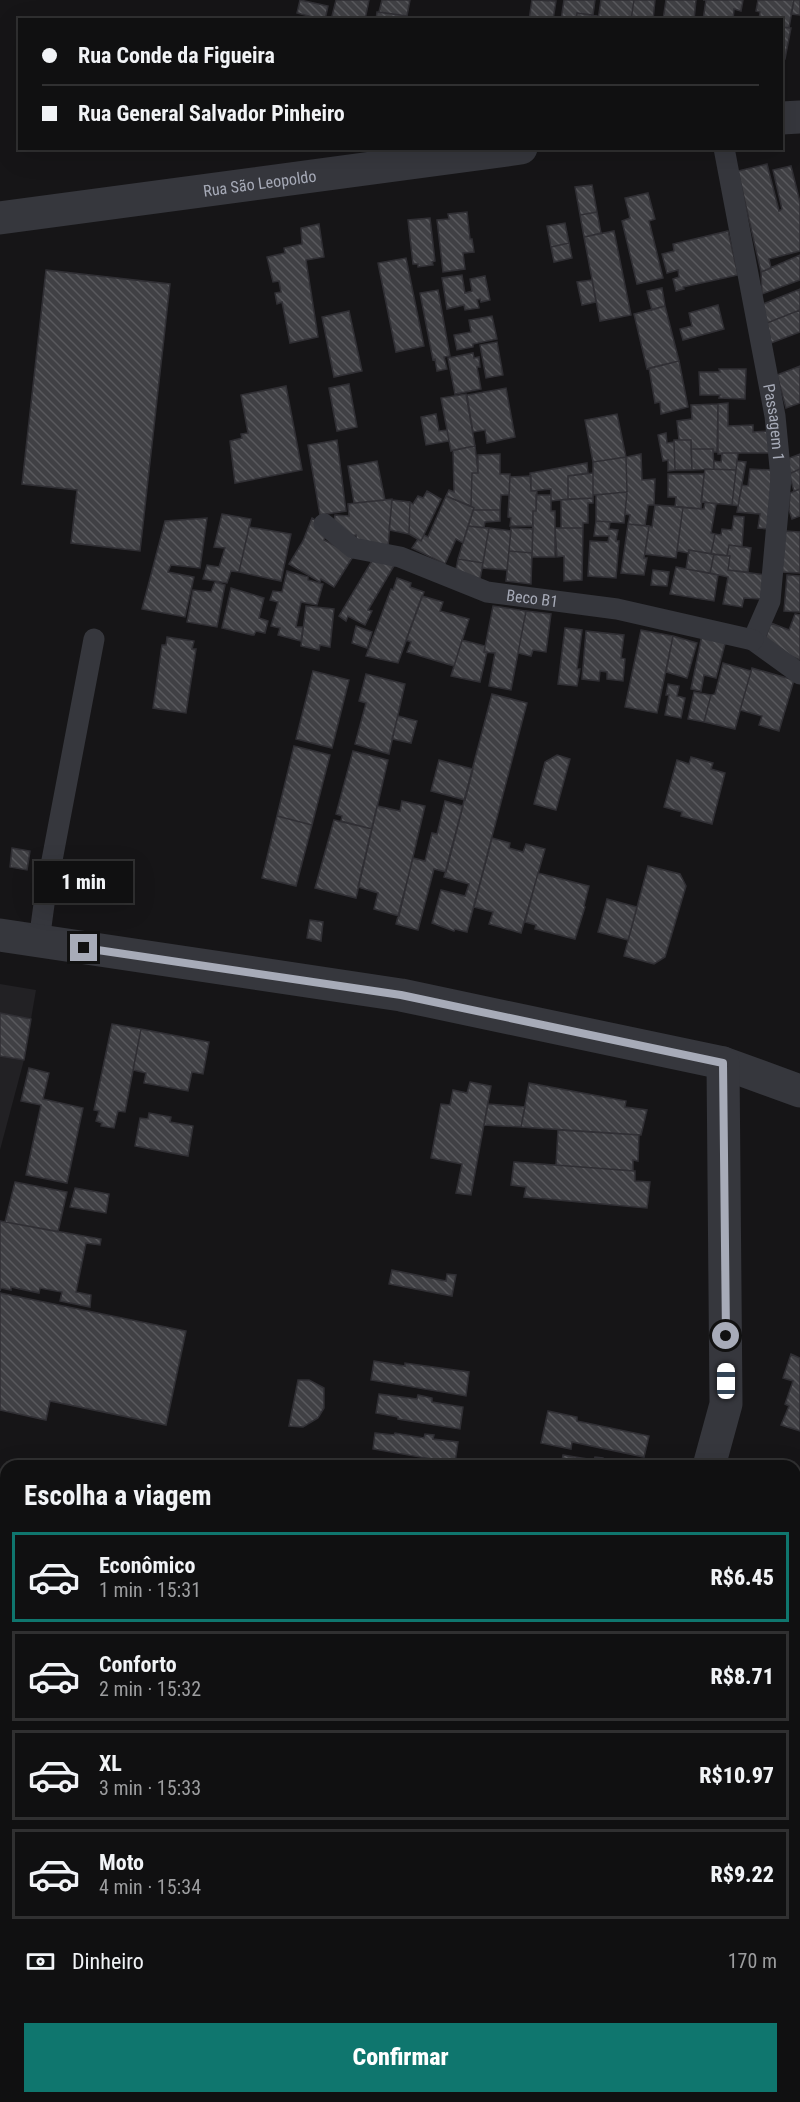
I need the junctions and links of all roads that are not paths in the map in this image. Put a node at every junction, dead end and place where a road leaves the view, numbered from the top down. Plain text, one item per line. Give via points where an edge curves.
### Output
1 (800, 117) edge
2 (783, 118) edge
3 (506, 150) edge
4 (724, 150) edge
5 (0, 218) edge
6 (324, 524) dead end
7 (94, 639) dead end
8 (753, 640) junction
9 (800, 674) edge
10 (0, 935) edge
11 (39, 941) junction
12 (723, 1063) junction
13 (800, 1091) edge
14 (711, 1460) edge

1 - 2 street
3 - 5 street, Rua São Leopoldo
4 - 8 lane, Passagem 1 via 776,416 781,478 770,602
6 - 8 lane, Beco B1 via 353,548 400,557 487,592 617,609
7 - 11 lane
8 - 9 lane
10 - 11 street
11 - 12 street via 401,995
12 - 13 street
12 - 14 street via 726,1404

